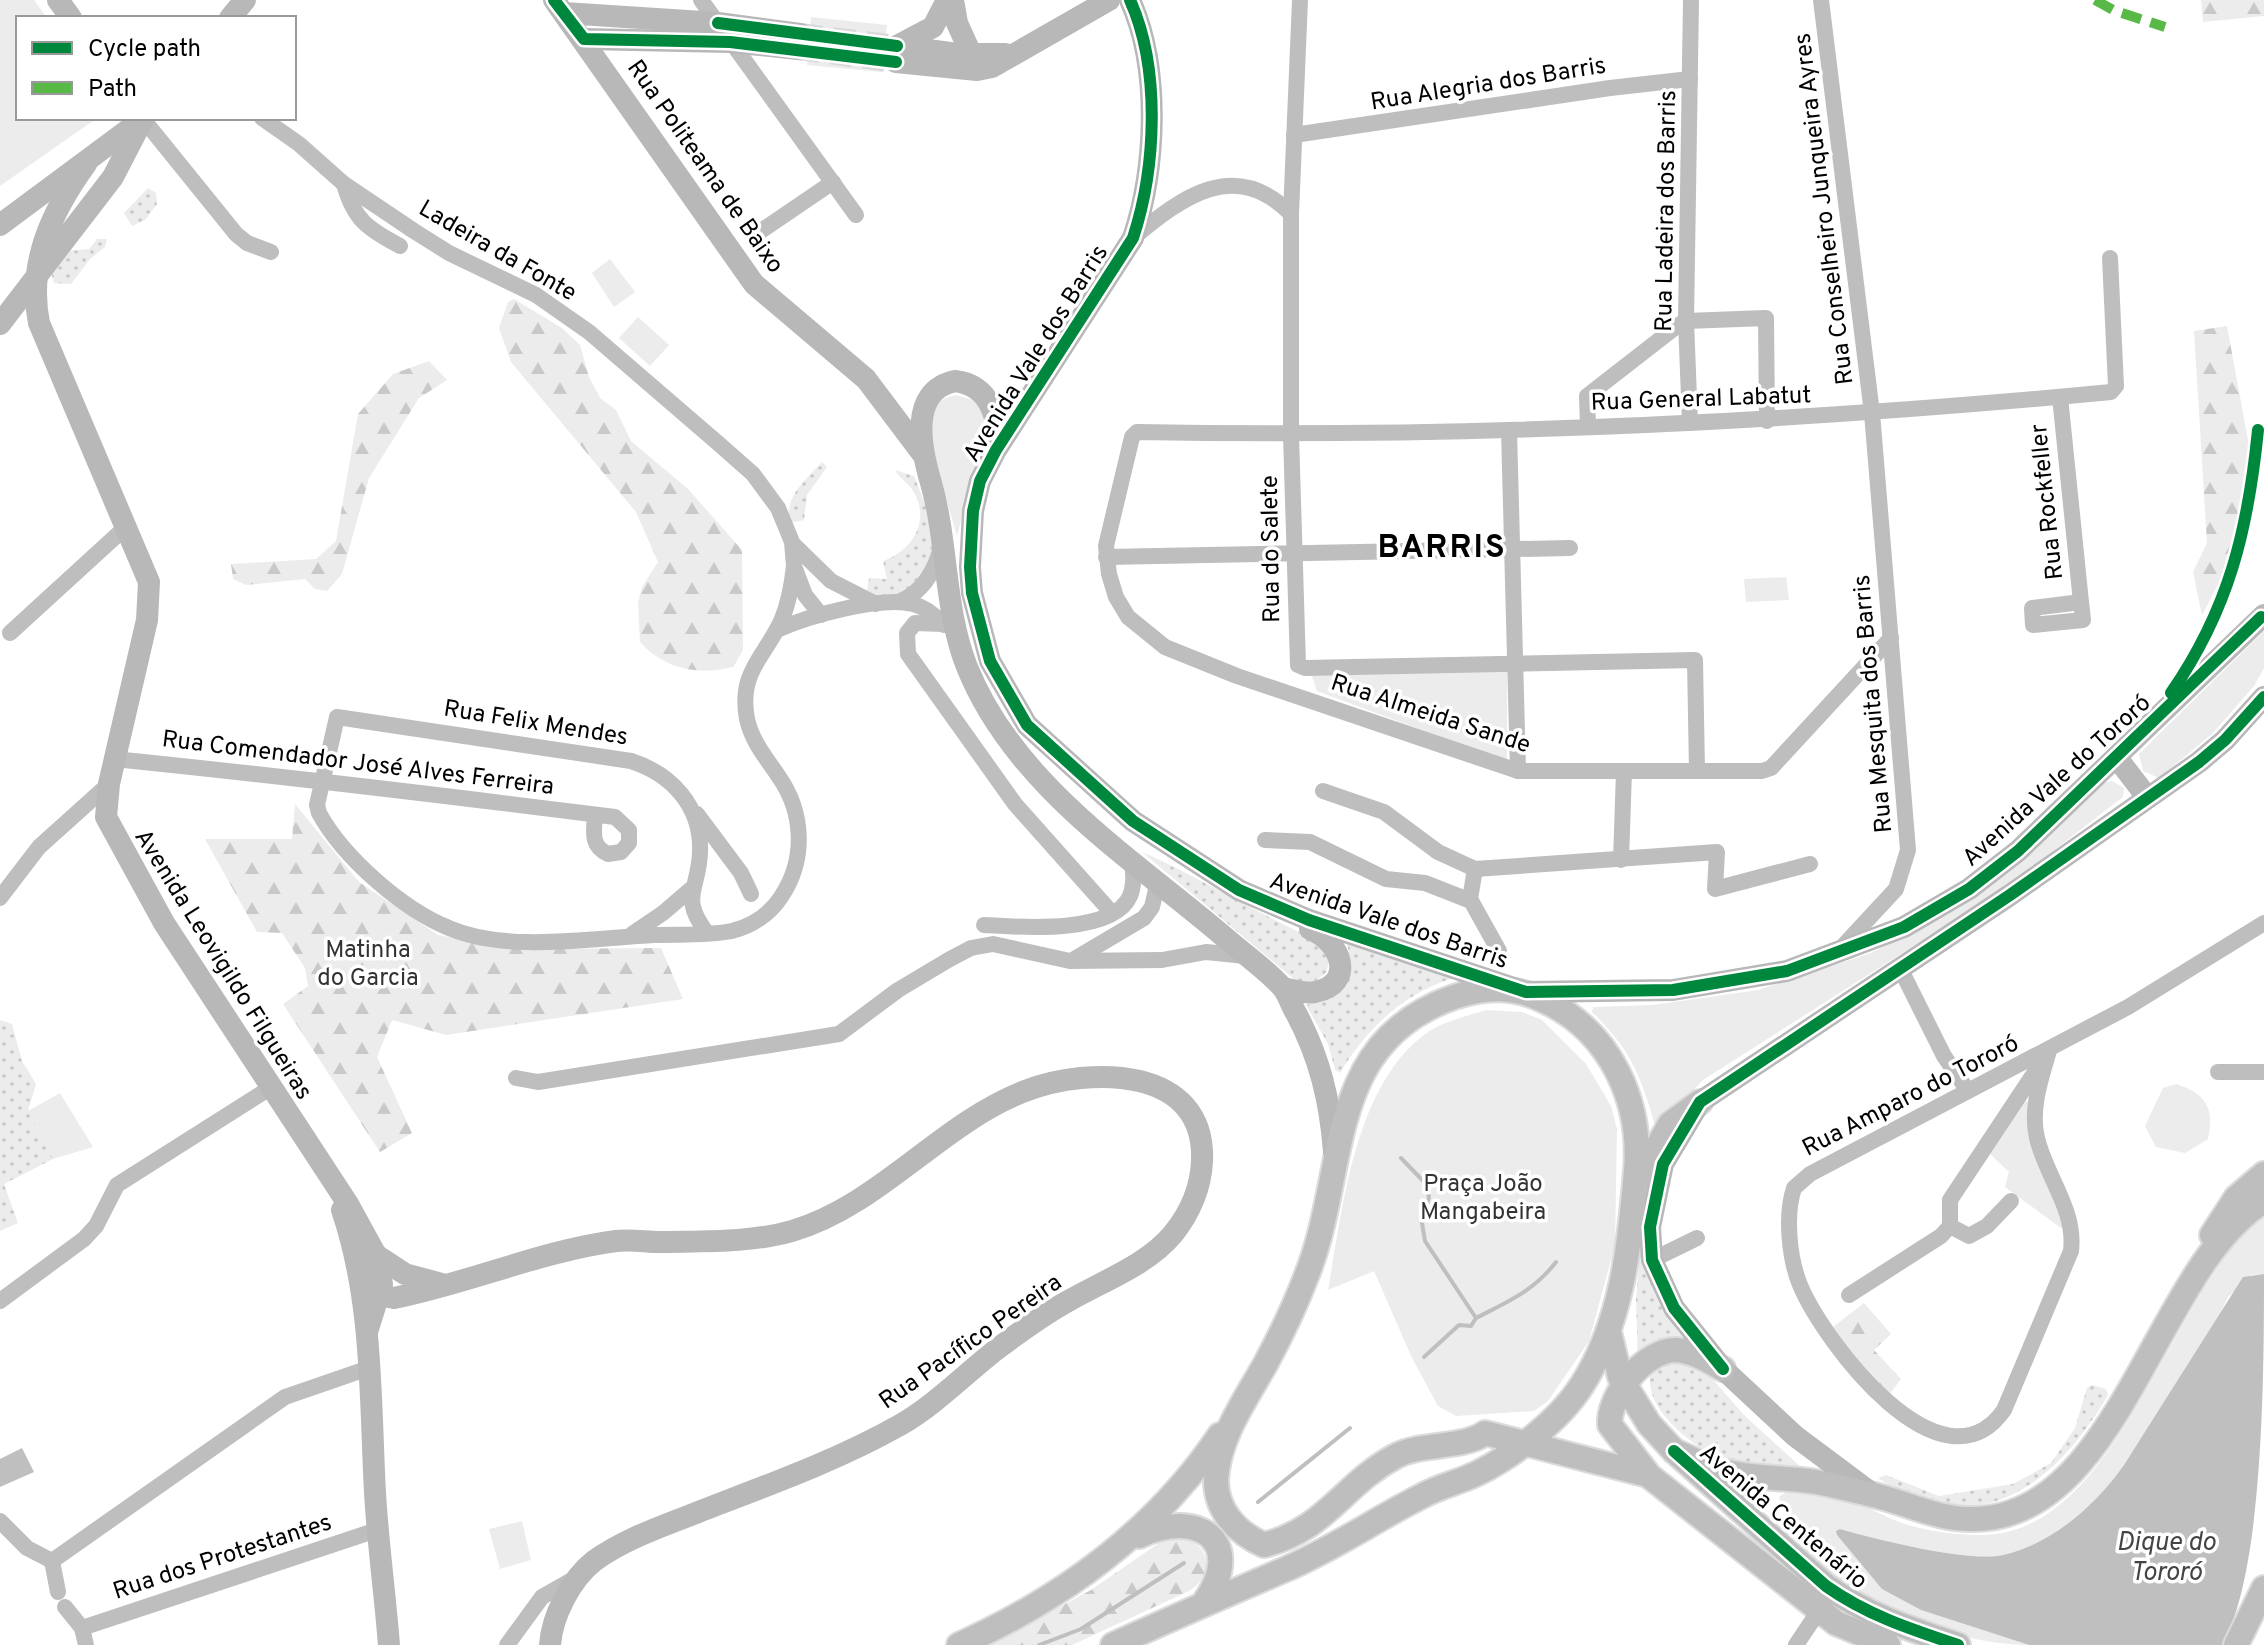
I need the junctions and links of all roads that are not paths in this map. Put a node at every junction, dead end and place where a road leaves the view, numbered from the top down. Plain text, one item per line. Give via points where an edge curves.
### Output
1 (245, 0) edge
2 (701, 0) edge
3 (950, 0) edge
4 (1109, 0) edge
5 (1130, 0) edge
6 (1300, 0) edge
7 (1691, 0) edge
8 (1821, 0) edge
9 (559, 7) edge
10 (232, 16) edge
11 (724, 32) junction
12 (584, 39) junction
13 (799, 42) tunnel mouth
14 (976, 62) junction
15 (1690, 79) junction
16 (141, 120) edge
17 (142, 120) edge
18 (145, 120) edge
19 (265, 120) edge
20 (1294, 135) junction
21 (86, 164) junction
22 (833, 182) junction
23 (344, 184) junction
24 (1291, 214) junction
25 (856, 215) dead end
26 (0, 225) edge
27 (761, 231) dead end
28 (1133, 238) junction
29 (400, 246) dead end
30 (271, 252) dead end
31 (2110, 258) dead end
32 (36, 275) junction
33 (1686, 321) junction
34 (1, 323) edge
35 (39, 323) junction
36 (2060, 397) junction
37 (1872, 413) junction
38 (1767, 421) junction
39 (1690, 423) junction
40 (1588, 426) junction
41 (1509, 430) junction
42 (1291, 435) junction
43 (996, 450) junction
44 (923, 456) junction
45 (127, 526) junction
46 (943, 533) junction
47 (792, 542) junction
48 (1570, 548) dead end
49 (1512, 549) junction
50 (1295, 555) junction
51 (1106, 557) junction
52 (794, 566) junction
53 (899, 602) junction
54 (2081, 602) dead end
55 (878, 605) junction
56 (821, 615) junction
57 (2263, 616) edge
58 (943, 624) junction
59 (777, 630) junction
60 (10, 633) dead end
61 (1891, 638) junction
62 (966, 663) junction
63 (1515, 664) junction
64 (2264, 697) edge
65 (2117, 758) junction
66 (114, 759) junction
67 (1697, 770) junction
68 (1518, 771) junction
69 (1624, 771) junction
70 (325, 781) junction
71 (109, 784) junction
72 (1323, 791) dead end
73 (2147, 797) junction
74 (691, 807) junction
75 (595, 815) dead end
76 (1265, 840) dead end
77 (1132, 859) junction
78 (1621, 860) junction
79 (1810, 864) dead end
80 (1475, 869) junction
81 (1158, 881) junction
82 (691, 889) junction
83 (1239, 890) junction
84 (751, 894) dead end
85 (0, 898) edge
86 (1471, 901) junction
87 (1112, 913) junction
88 (2264, 923) edge
89 (984, 925) dead end
90 (707, 933) junction
91 (626, 937) junction
92 (1499, 951) dead end
93 (1246, 956) junction
94 (1824, 959) junction
95 (1070, 961) junction
96 (1900, 968) junction
97 (1283, 988) junction
98 (1526, 992) junction
99 (2049, 1051) junction
100 (2218, 1072) dead end
101 (2264, 1072) edge
102 (516, 1078) dead end
103 (270, 1088) junction
104 (1968, 1091) junction
105 (1700, 1102) junction
106 (1335, 1164) junction
107 (324, 1171) junction
108 (2264, 1174) edge
109 (1635, 1188) junction
110 (2011, 1201) dead end
111 (2264, 1201) edge
112 (1950, 1226) junction
113 (1697, 1238) dead end
114 (376, 1255) junction
115 (1652, 1260) junction
116 (2193, 1283) junction
117 (447, 1285) junction
118 (371, 1295) junction
119 (1849, 1295) dead end
120 (0, 1301) edge
121 (1609, 1332) junction
122 (369, 1368) junction
123 (1723, 1369) junction
124 (1625, 1387) junction
125 (1238, 1410) junction
126 (1524, 1442) junction
127 (1674, 1451) junction
128 (1648, 1475) junction
129 (1874, 1495) junction
130 (0, 1521) edge
131 (377, 1530) junction
132 (1127, 1541) junction
133 (52, 1561) junction
134 (579, 1576) junction
135 (2264, 1588) edge
136 (1204, 1603) junction
137 (1820, 1609) junction
138 (84, 1636) edge
139 (389, 1645) edge
140 (507, 1645) edge
141 (550, 1645) edge
142 (959, 1645) edge
143 (1113, 1645) edge
144 (1796, 1645) edge
145 (1888, 1645) edge
146 (1924, 1645) edge
147 (1958, 1645) edge
148 (2236, 1645) edge

1 - 10 street
2 - 11 street
3 - 14 street
3 - 14 street via 933,27 897,54
4 - 14 street via 1023,47
5 - 28 street, Avenida Vale dos Barris via 1142,33 1151,124 1149,180
6 - 20 street
7 - 15 street, Rua Ladeira dos Barris
8 - 37 street, Rua Conselheiro Junqueira Ayres
9 - 11 street
9 - 12 street, Rua Politeama de Baixo
11 - 12 street
11 - 13 street
11 - 22 street
12 - 44 street, Rua Politeama de Baixo via 754,284 866,379
15 - 20 street, Rua Alegria dos Barris
15 - 33 street, Rua Ladeira dos Barris
16 - 21 street
17 - 32 street via 113,177
18 - 30 street via 236,234
19 - 23 street, Ladeira da Fonte
20 - 24 street
21 - 26 street
21 - 32 street via 55,211
22 - 25 street
22 - 27 street
23 - 29 street via 351,209 373,232
23 - 47 street, Ladeira da Fonte via 449,253 593,330 753,474 778,508
24 - 28 street via 1257,190 1212,187 1172,206
24 - 42 street, Rua do Salete
28 - 43 street, Avenida Vale dos Barris
31 - 36 street, Rua General Labatut via 2116,386 2111,392
32 - 34 street
32 - 35 street, Avenida Leovigildo Filgueiras
33 - 38 street via 1766,318
33 - 39 street, Rua Ladeira dos Barris
33 - 40 street via 1587,396
34 - 35 street via 22,315
35 - 45 street, Avenida Leovigildo Filgueiras
36 - 37 street, Rua General Labatut
36 - 54 street, Rua Rockfeller
37 - 38 street, Rua General Labatut
37 - 61 street, Rua Mesquita dos Barris
38 - 39 street, Rua General Labatut
39 - 40 street, Rua General Labatut
40 - 41 street, Rua General Labatut
41 - 42 street, Rua General Labatut
41 - 49 street
42 - 50 street, Rua do Salete
42 - 51 street, Rua General Labatut via 1134,433
43 - 44 street via 995,413 979,390 955,381 944,383 928,398 921,428
43 - 83 street, Avenida Vale dos Barris via 980,481 973,511 970,567 979,629 1007,694 1027,725 1133,821
44 - 46 street, Avenida Vale dos Barris
45 - 60 street
45 - 66 street, Avenida Leovigildo Filgueiras via 149,582 147,620
46 - 53 street via 928,580
46 - 62 street, Avenida Vale dos Barris
47 - 52 street, Ladeira da Fonte
47 - 55 street, Ladeira da Fonte via 831,581
48 - 49 street
49 - 50 street
49 - 63 street
50 - 51 street
50 - 63 street, Rua do Salete via 1297,662 1305,668
51 - 68 street, Rua Almeida Sande via 1116,597 1128,617 1165,647
52 - 56 street, Ladeira da Fonte via 805,595
52 - 59 street
53 - 55 street
53 - 58 street via 921,607
55 - 56 street
56 - 59 street
57 - 65 street, Avenida Vale do Tororó
58 - 62 street
58 - 87 street via 915,623 907,633 908,654 1015,804
59 - 90 street via 751,669 747,720 796,811 798,855 781,897 767,913 732,931
61 - 67 street, Rua Almeida Sande via 1771,768
61 - 94 street, Rua Mesquita dos Barris via 1908,850 1904,871 1876,914
62 - 77 street, Avenida Vale dos Barris via 1018,754 1064,803
63 - 67 street via 1695,660
63 - 68 street
64 - 73 street via 2225,740
65 - 73 street
65 - 94 street, Avenida Vale do Tororó via 2018,851 1969,889 1904,927
66 - 70 street, Rua Comendador José Alves Ferreira
66 - 71 street, Avenida Leovigildo Filgueiras
67 - 69 street, Rua Almeida Sande
68 - 69 street, Rua Almeida Sande
69 - 78 street
70 - 74 street, Rua Felix Mendes via 337,717 631,761 662,774
70 - 75 street, Rua Comendador José Alves Ferreira
70 - 91 street via 317,805 323,821 367,872 413,910 451,929 497,938
71 - 85 street via 39,847
71 - 103 street, Avenida Leovigildo Filgueiras via 106,817 111,832
72 - 80 street via 1384,812 1438,852
73 - 96 street
74 - 82 street, Rua Felix Mendes via 700,852
74 - 84 street
76 - 86 street via 1310,842 1386,879 1425,883
77 - 81 street, Avenida Vale dos Barris
77 - 87 street via 1129,899
78 - 79 street via 1717,852 1715,889
78 - 80 street
80 - 86 street
81 - 93 street, Avenida Vale dos Barris
81 - 95 street via 1144,918
82 - 90 street, Rua Felix Mendes via 693,912
82 - 91 street
83 - 97 street via 1275,914 1324,935 1338,953 1338,974 1325,988
83 - 98 street, Avenida Vale dos Barris via 1309,920
86 - 92 street
87 - 89 street via 1046,928
88 - 99 street, Rua Amparo do Tororó
90 - 91 street
93 - 95 street via 1206,952 1145,961
93 - 97 street, Avenida Vale dos Barris
94 - 98 street, Avenida Vale do Tororó via 1787,971 1673,990
95 - 102 street via 982,946 898,990 839,1034 538,1082
96 - 104 street via 1944,1056
96 - 105 street
97 - 106 street, Avenida Vale dos Barris via 1323,1075
98 - 106 main road via 1471,991 1422,1010 1399,1027 1354,1086
98 - 109 main road via 1574,1019 1620,1074 1637,1124
99 - 104 street, Rua Amparo do Tororó
99 - 104 street, Rua Amparo do Tororó via 2038,1089 2036,1135 2072,1227 2071,1251 2004,1410 1983,1432 1957,1438 1938,1433 1890,1404 1838,1347 1799,1284 1790,1214 1791,1196 1800,1180
99 - 112 street via 1950,1200
100 - 101 street
103 - 107 street, Avenida Leovigildo Filgueiras
103 - 120 street via 130,1174 108,1195 96,1226 84,1239
105 - 109 main road via 1670,1124
105 - 115 street via 1663,1164 1650,1227
106 - 125 main road via 1322,1234 1308,1274
107 - 114 street, Avenida Leovigildo Filgueiras
107 - 118 street, Avenida Leovigildo Filgueiras
108 - 116 main road via 2227,1210
109 - 121 main road
110 - 112 street via 1969,1236
111 - 116 main road via 2229,1233
112 - 119 street
113 - 115 street
114 - 117 street, Rua Pacífico Pereira via 405,1274
114 - 118 street, Avenida Leovigildo Filgueiras via 382,1284
115 - 123 street via 1674,1308
116 - 129 main road via 2095,1447 2057,1485 2013,1511 1978,1519 1939,1517
117 - 118 street, Rua Pacífico Pereira via 394,1298
117 - 134 street, Rua Pacífico Pereira via 620,1240 761,1237 791,1231 844,1207 971,1116 1027,1090 1067,1080 1123,1077 1148,1083 1180,1101 1200,1130 1202,1172 1196,1194 1172,1235 1139,1263 1026,1327 899,1426 646,1533
118 - 122 street, Avenida Leovigildo Filgueiras
121 - 124 main road, Avenida Centenário
121 - 126 main road via 1578,1392
122 - 131 street, Avenida Leovigildo Filgueiras
122 - 133 street via 285,1397
123 - 124 main road via 1676,1350 1660,1354
123 - 129 street via 1795,1436
124 - 127 main road, Avenida Centenário
124 - 128 main road via 1612,1403 1610,1425
125 - 126 main road via 1218,1463 1219,1502 1227,1518 1264,1545 1285,1540 1323,1518 1365,1476 1399,1455 1437,1444 1473,1442 1485,1433
125 - 132 main road via 1194,1471
126 - 128 main road, Avenida Centenário
126 - 136 main road via 1479,1473 1426,1493 1288,1569
127 - 129 main road via 1720,1471 1818,1482
127 - 147 main road, Avenida Centenário via 1849,1603
128 - 137 main road, Avenida Centenário
130 - 133 street via 27,1548
131 - 138 street, Rua dos Protestantes
131 - 139 street, Avenida Leovigildo Filgueiras
132 - 136 main road via 1182,1524 1207,1535 1222,1564
132 - 142 main road via 1020,1614
133 - 138 street via 62,1600
134 - 140 street via 542,1597
134 - 141 street, Rua Pacífico Pereira via 556,1618
135 - 148 main road
136 - 143 main road
137 - 144 street
137 - 145 main road, Avenida Centenário via 1836,1623
137 - 146 main road via 1841,1612

